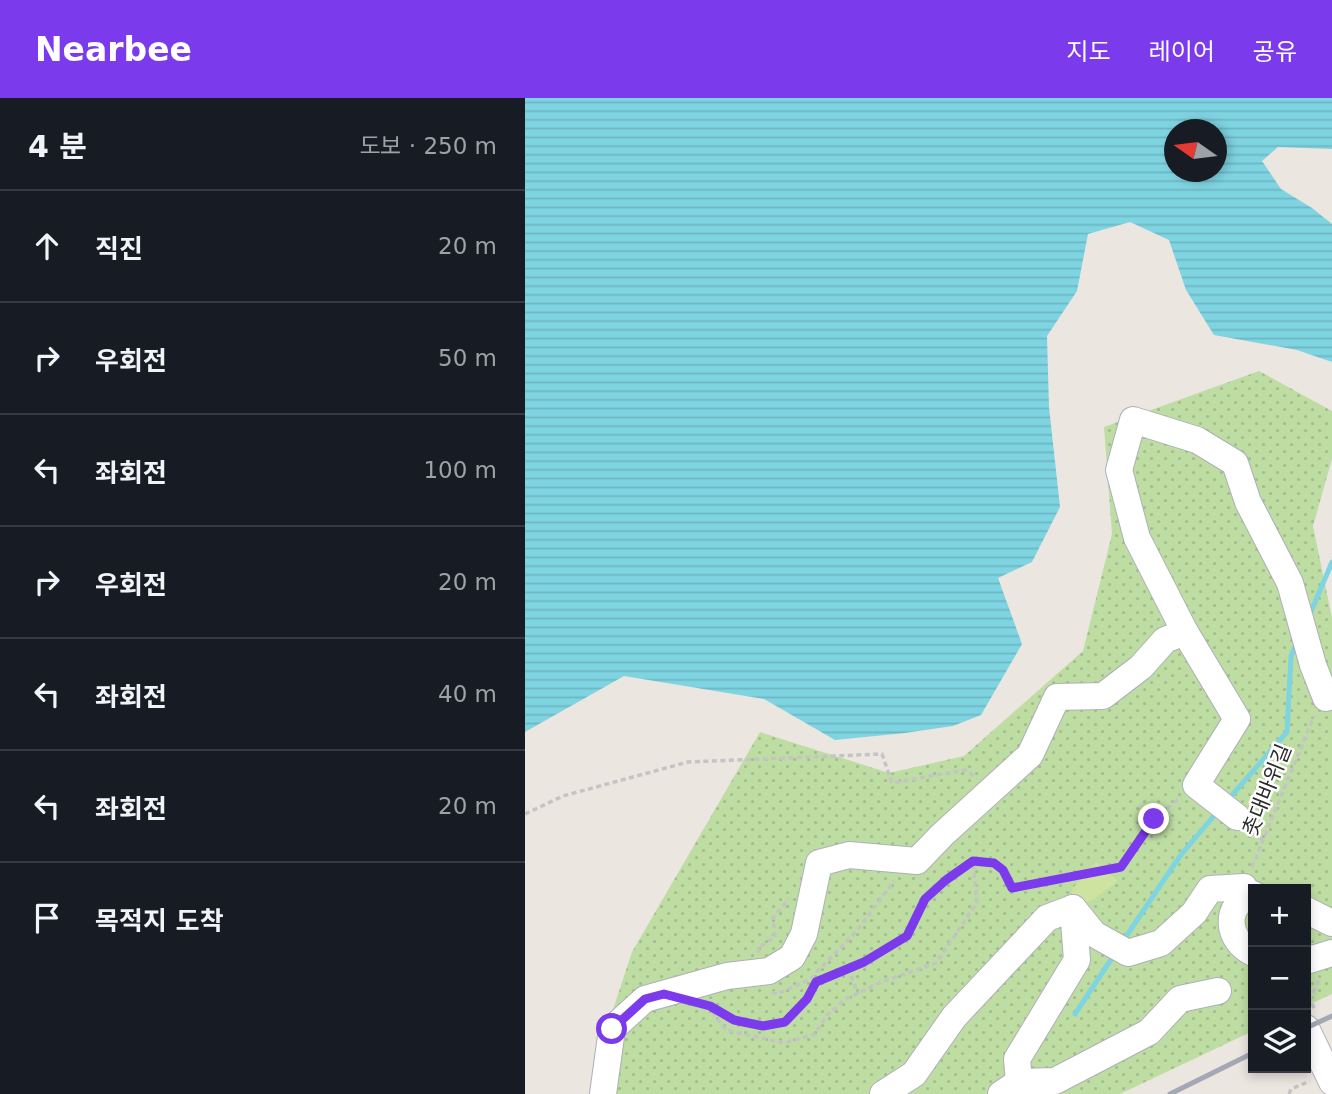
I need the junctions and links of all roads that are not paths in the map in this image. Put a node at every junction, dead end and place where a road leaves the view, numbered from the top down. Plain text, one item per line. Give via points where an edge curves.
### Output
1 (1185, 632) junction
2 (1325, 698) road end
3 (1237, 817) dead end
4 (1248, 890) edge
5 (1248, 891) edge
6 (1073, 908) junction
7 (1311, 912) edge
8 (1332, 923) edge
9 (1248, 951) edge
10 (1218, 991) dead end
11 (1311, 1022) edge
12 (1332, 1082) edge
13 (1010, 1088) edge
14 (603, 1094) edge
15 (883, 1094) edge

1 - 2 street via 1137,538 1119,472 1133,420 1197,440 1235,463 1248,502 1290,583
1 - 3 street via 1237,719 1196,785
1 - 14 street via 1165,640 1141,667 1103,696 1056,697 1030,755 917,861 849,855 819,863 804,934 792,957 769,971 765,981 727,976 645,999 612,1029
4 - 6 street via 1210,889 1194,913 1161,943 1116,947 1094,934
5 - 9 street via 1231,921 1236,941
6 - 13 street via 1077,960 1017,1059
6 - 15 street via 1047,918 954,1017 914,1074
7 - 8 street
10 - 13 street via 1180,999 1149,1032 1055,1081
11 - 12 street

